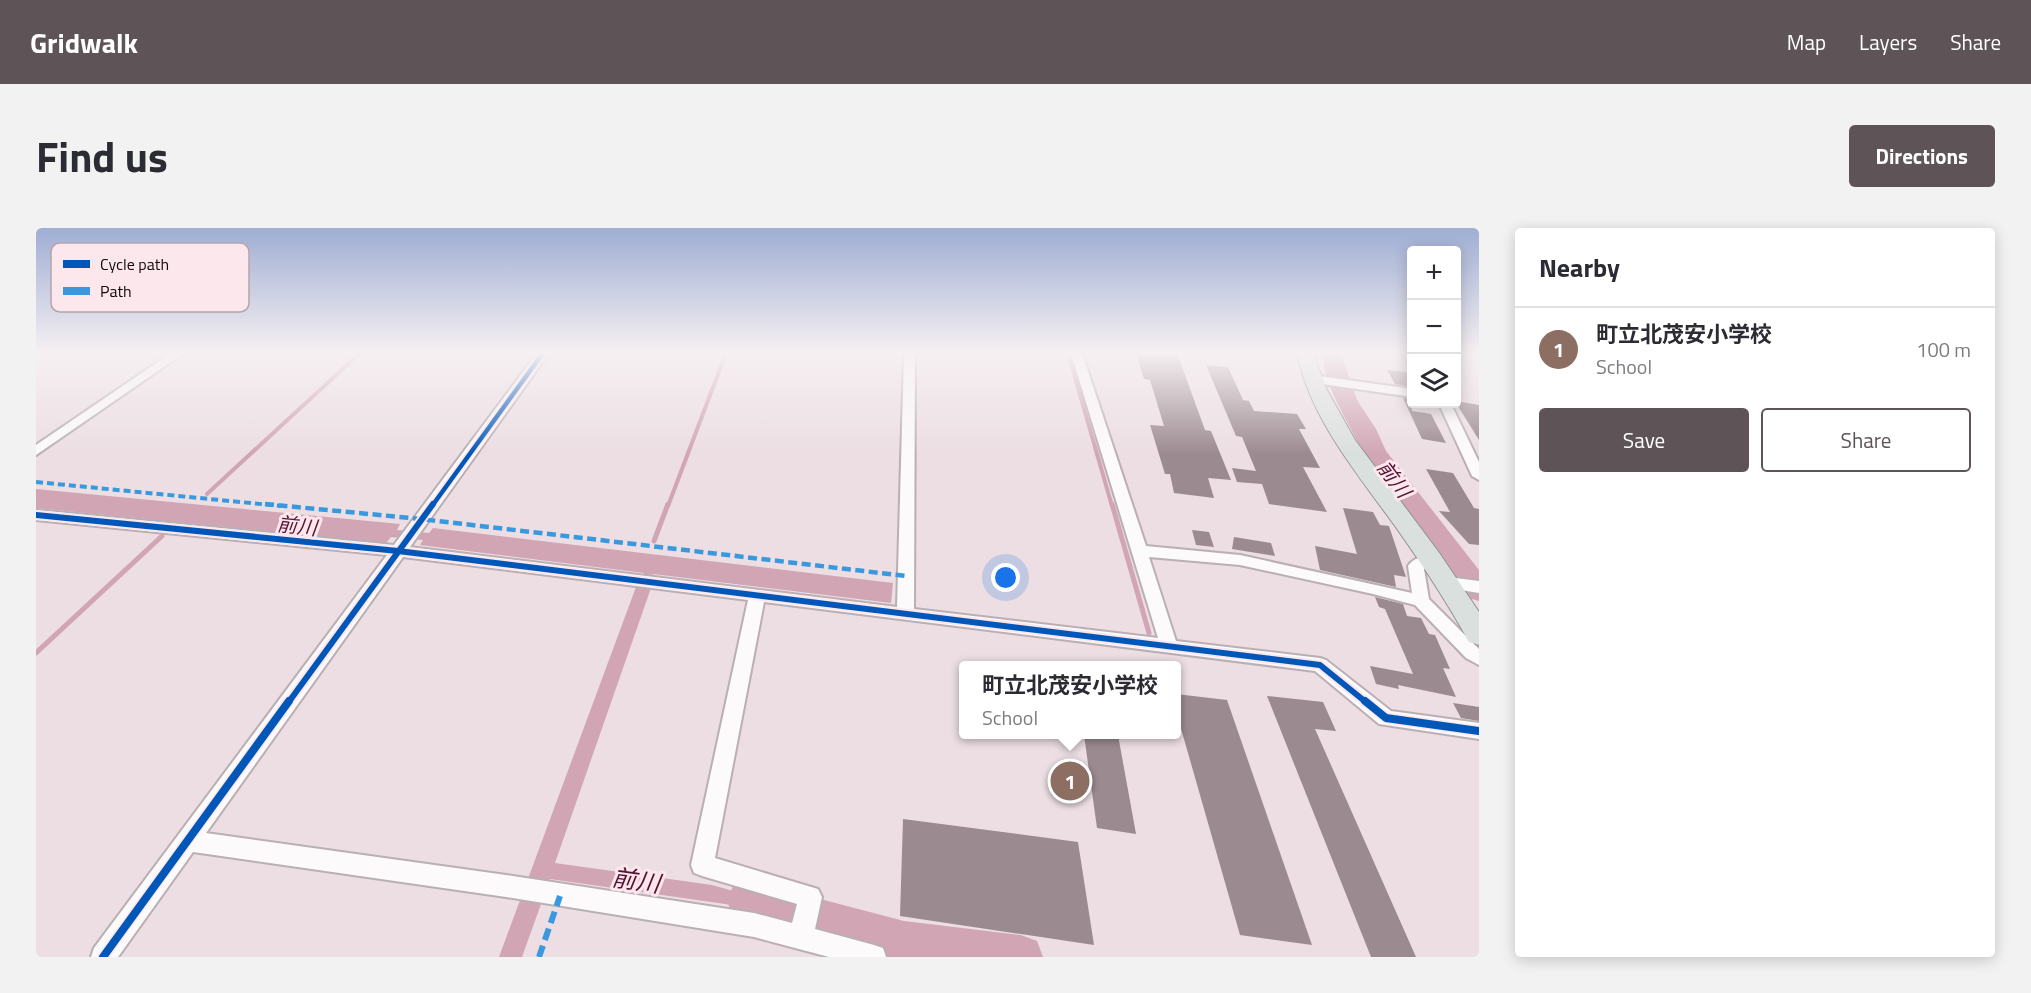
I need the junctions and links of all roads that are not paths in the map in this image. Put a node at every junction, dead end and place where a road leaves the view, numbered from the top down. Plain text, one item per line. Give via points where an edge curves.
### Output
1 (129, 387) edge
2 (518, 387) edge
3 (909, 387) edge
4 (1088, 387) edge
5 (1321, 387) edge
6 (1375, 387) edge
7 (1407, 392) edge
8 (1447, 408) edge
9 (36, 452) edge
10 (1479, 476) edge
11 (36, 515) edge
12 (406, 540) junction
13 (1139, 551) junction
14 (1432, 560) junction
15 (1465, 585) edge
16 (758, 596) junction
17 (1421, 601) junction
18 (905, 614) junction
19 (1479, 635) edge
20 (1169, 645) junction
21 (1479, 658) edge
22 (1479, 731) edge
23 (187, 841) junction
24 (801, 933) junction
25 (103, 957) edge
26 (874, 957) edge

1 - 9 street
2 - 12 street
3 - 18 street
4 - 13 street
5 - 14 main road via 1322,403 1340,435
6 - 7 street
8 - 10 street
11 - 12 street
12 - 16 street
12 - 23 street
13 - 17 street via 1240,560
13 - 20 street
14 - 15 main road
14 - 17 street via 1416,566
15 - 19 main road
16 - 18 street
16 - 24 street via 702,865 810,897
17 - 21 street
18 - 20 street
20 - 22 street via 1320,665 1386,718
23 - 24 street via 521,888
23 - 25 street
24 - 26 street

